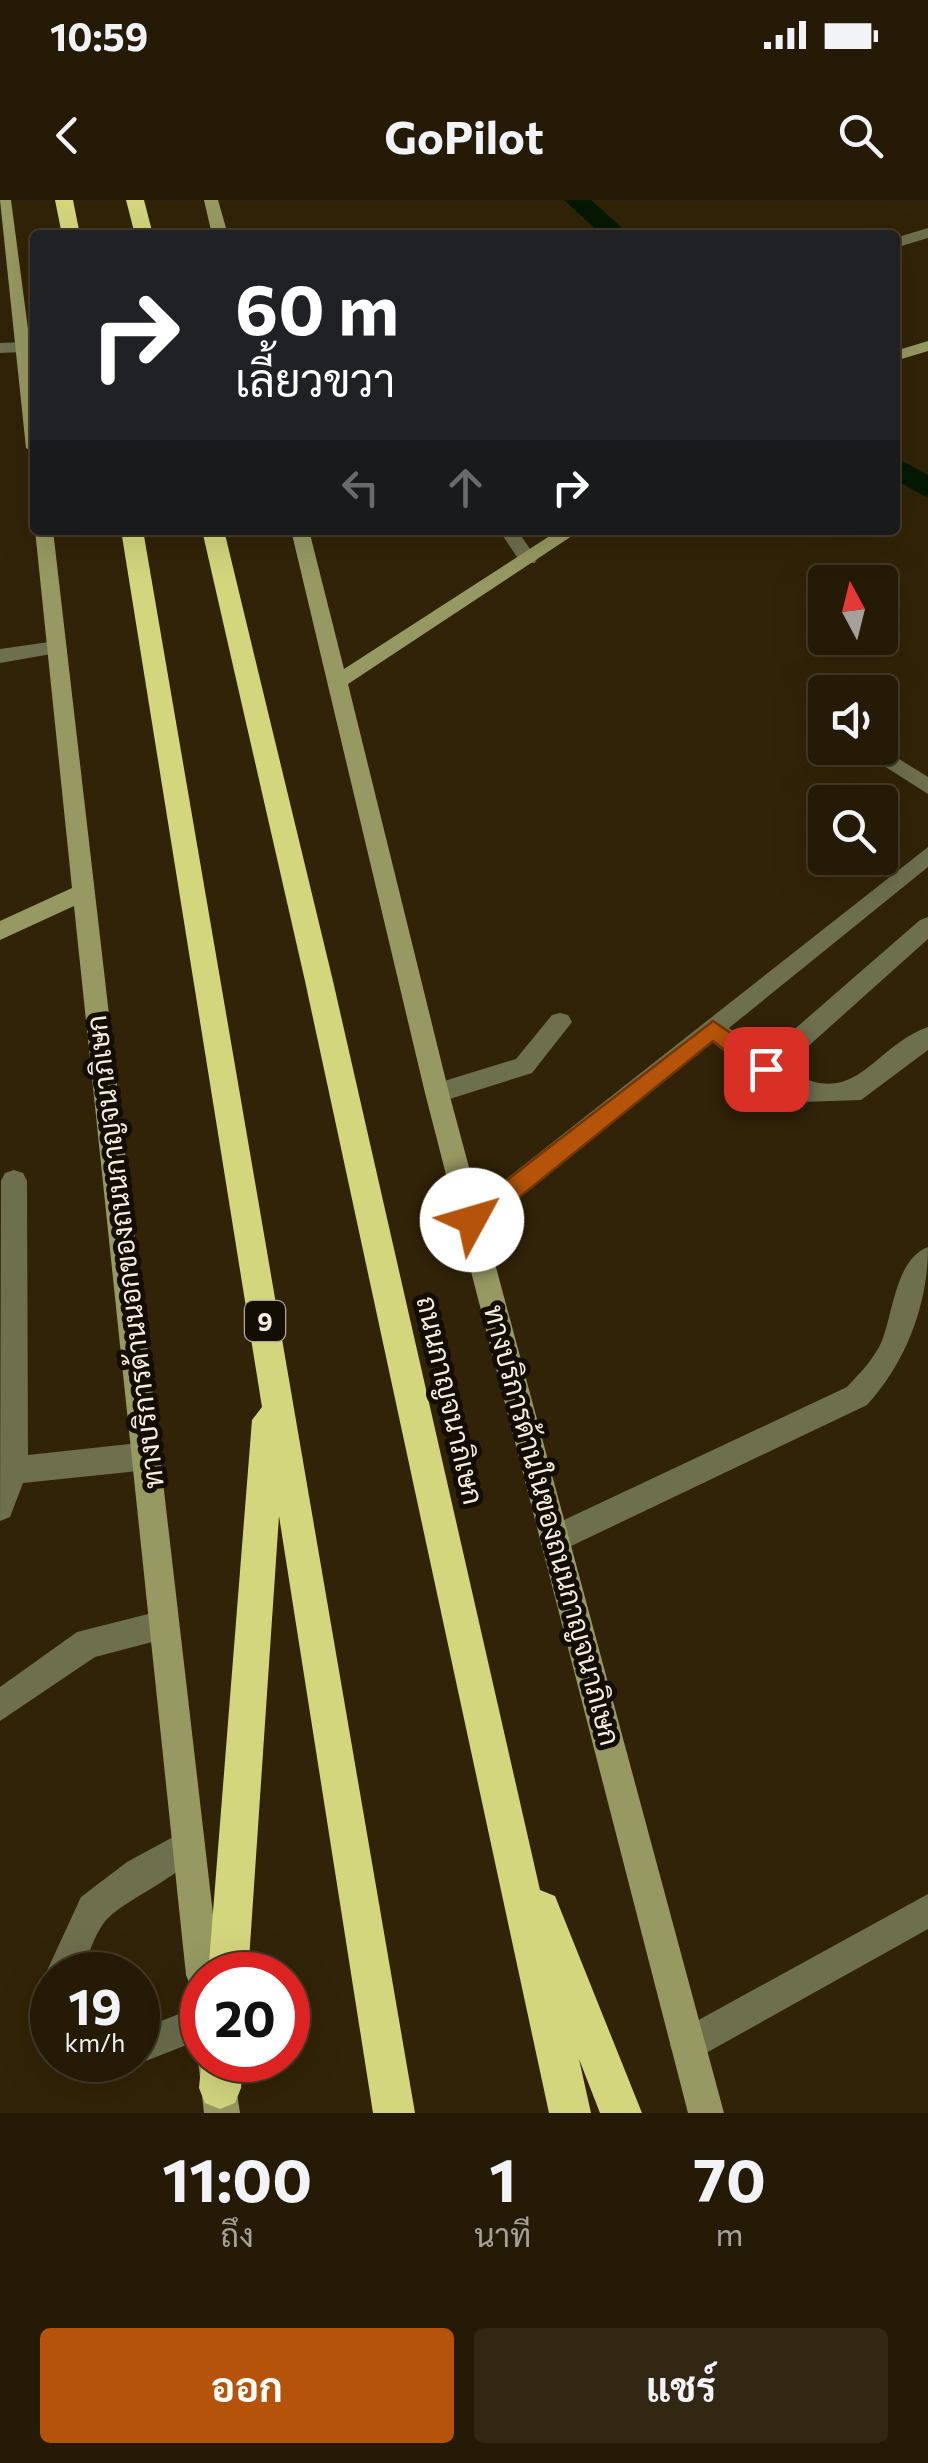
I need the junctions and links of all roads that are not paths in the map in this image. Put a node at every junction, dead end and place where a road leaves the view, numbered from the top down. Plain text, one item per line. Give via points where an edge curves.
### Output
1 (4, 200) edge
2 (64, 200) edge
3 (136, 200) edge
4 (211, 200) edge
5 (70, 230) edge
6 (143, 230) edge
7 (219, 230) edge
8 (928, 233) edge
9 (900, 242) edge
10 (5, 247) edge
11 (928, 346) edge
12 (24, 347) junction
13 (0, 348) edge
14 (900, 354) edge
15 (30, 402) edge
16 (45, 535) edge
17 (133, 535) edge
18 (214, 535) edge
19 (301, 535) edge
20 (512, 535) edge
21 (564, 535) edge
22 (528, 558) junction
23 (56, 646) junction
24 (0, 656) edge
25 (337, 682) junction
26 (893, 765) edge
27 (928, 787) edge
28 (928, 855) edge
29 (82, 893) junction
30 (928, 926) edge
31 (0, 931) edge
32 (560, 1022) dead end
33 (713, 1030) junction
34 (928, 1036) edge
35 (766, 1069) junction
36 (438, 1094) junction
37 (14, 1181) dead end
38 (472, 1220) junction
39 (928, 1259) edge
40 (273, 1367) junction
41 (148, 1456) junction
42 (14, 1470) junction
43 (0, 1507) edge
44 (557, 1538) junction
45 (164, 1626) junction
46 (0, 1706) edge
47 (507, 1824) junction
48 (186, 1846) junction
49 (928, 1912) edge
50 (73, 1952) edge
51 (200, 1952) edge
52 (230, 1952) edge
53 (687, 2045) junction
54 (394, 2113) edge
55 (570, 2113) edge
56 (621, 2113) edge
57 (706, 2113) edge

1 - 10 main road
2 - 5 highway
3 - 6 highway
4 - 7 main road
8 - 9 street
10 - 12 main road
11 - 14 main road
12 - 13 street
12 - 15 main road
16 - 23 main road, ทางบริการด้านนอกของถนนกาญจนาภิเษก
17 - 40 highway, 9
18 - 47 highway, ถนนกาญจนาภิเษก
19 - 25 main road, ทางบริการด้านในของถนนกาญจนาภิเษก
20 - 22 street
21 - 22 main road
22 - 25 main road
23 - 24 street
23 - 29 main road, ทางบริการด้านนอกของถนนกาญจนาภิเษก
25 - 36 main road, ทางบริการด้านในของถนนกาญจนาภิเษก
26 - 27 street
28 - 33 street
29 - 31 main road
29 - 41 main road, ทางบริการด้านนอกของถนนกาญจนาภิเษก
30 - 35 street
32 - 36 street via 524,1066
33 - 35 street
33 - 38 street
34 - 35 street via 852,1093 802,1092
36 - 38 main road, ทางบริการด้านในของถนนกาญจนาภิเษก
37 - 42 street
38 - 44 main road, ทางบริการด้านในของถนนกาญจนาภิเษก
39 - 44 street via 912,1280 884,1364 857,1396
40 - 52 highway
40 - 54 highway, 9
41 - 42 street
41 - 45 main road, ทางบริการด้านนอกของถนนกาญจนาภิเษก
42 - 43 street
44 - 53 main road, ทางบริการด้านในของถนนกาญจนาภิเษก
45 - 46 street via 88,1643
45 - 48 main road, ทางบริการด้านนอกของถนนกาญจนาภิเษก
47 - 55 highway, ถนนกาญจนาภิเษก
47 - 56 highway
48 - 50 street via 93,1909
48 - 51 main road, ทางบริการด้านนอกของถนนกาญจนาภิเษก
49 - 53 street
53 - 57 main road, ทางบริการด้านในของถนนกาญจนาภิเษก

